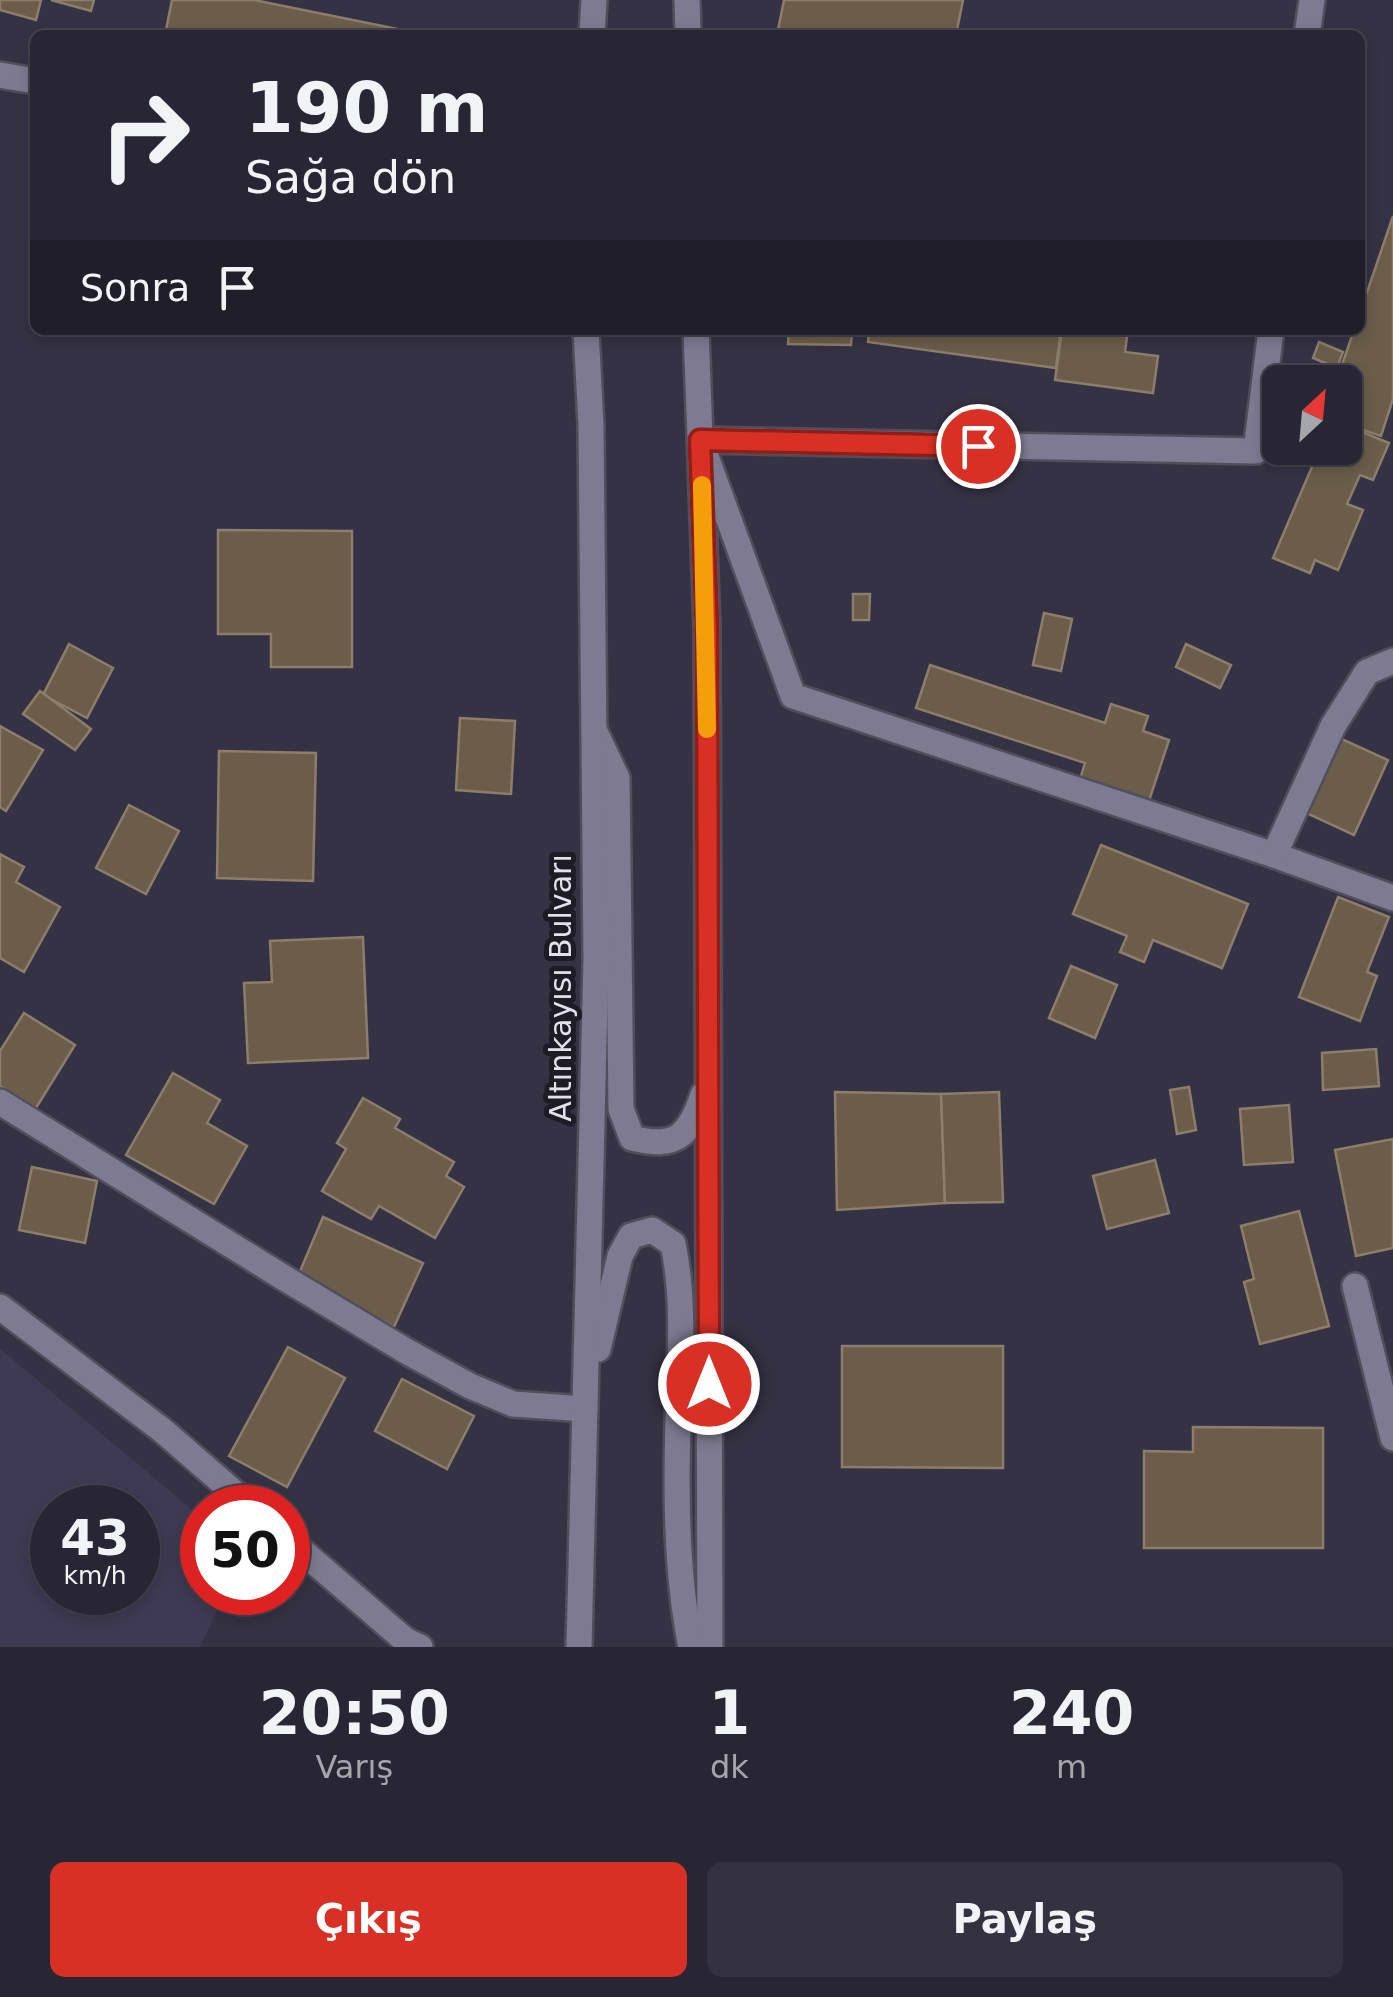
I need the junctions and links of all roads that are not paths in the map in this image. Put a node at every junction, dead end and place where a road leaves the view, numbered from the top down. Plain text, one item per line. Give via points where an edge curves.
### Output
1 (594, 0) edge
2 (687, 0) edge
3 (1312, 0) edge
4 (592, 30) edge
5 (688, 30) edge
6 (1309, 30) edge
7 (0, 75) edge
8 (30, 79) edge
9 (586, 335) edge
10 (696, 335) edge
11 (1270, 335) edge
12 (700, 440) junction
13 (1393, 661) edge
14 (592, 725) junction
15 (1274, 855) junction
16 (1393, 898) edge
17 (708, 1084) junction
18 (0, 1102) edge
19 (1355, 1286) dead end
20 (0, 1307) edge
21 (585, 1409) junction
22 (1393, 1438) edge
23 (225, 1485) edge
24 (310, 1558) edge
25 (420, 1647) edge
26 (579, 1647) edge
27 (691, 1647) edge
28 (710, 1647) edge

1 - 4 main road
2 - 5 main road
3 - 6 main road
7 - 8 main road
9 - 14 main road, Altınkayısı Bulvarı
10 - 12 main road
11 - 12 main road via 1256,451
12 - 15 main road via 793,696
12 - 17 main road
13 - 15 main road via 1368,672 1333,726
14 - 17 main road via 617,778 622,1110 632,1138 658,1145 677,1139 694,1121
14 - 21 main road, Altınkayısı Bulvarı via 596,960
15 - 16 main road
17 - 28 main road
18 - 21 main road via 438,1368 512,1404
19 - 22 main road
20 - 23 main road
21 - 26 main road, Altınkayısı Bulvarı
21 - 27 main road via 620,1256 631,1236 652,1230 672,1244 680,1279 677,1464 683,1610
24 - 25 main road

